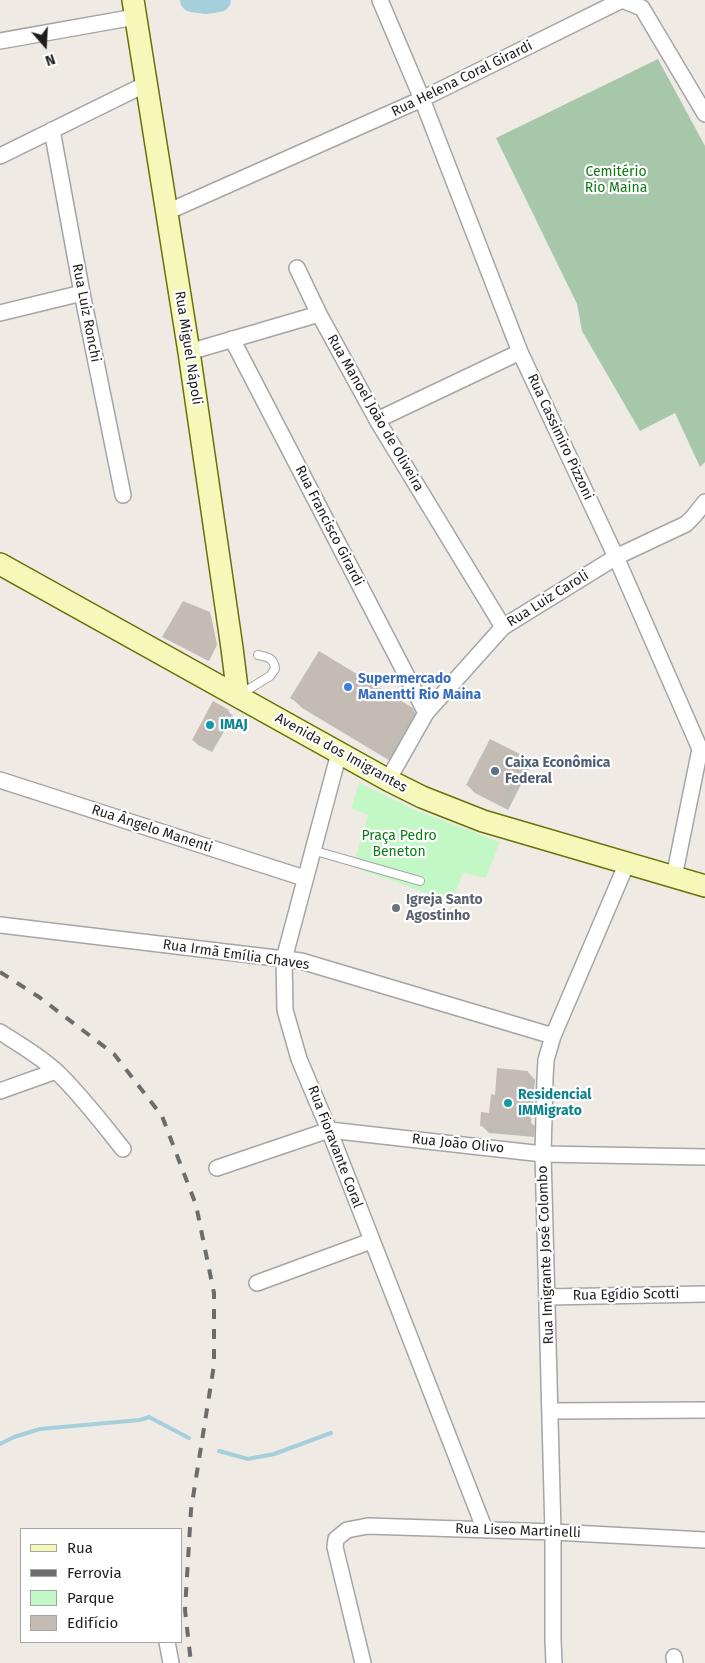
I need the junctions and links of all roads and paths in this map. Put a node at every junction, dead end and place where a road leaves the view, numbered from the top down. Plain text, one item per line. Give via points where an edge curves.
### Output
1 (380, 0) edge
2 (134, 8) edge
3 (0, 41) edge
4 (146, 84) junction
5 (422, 99) junction
6 (705, 114) edge
7 (52, 130) junction
8 (0, 156) edge
9 (167, 212) junction
10 (297, 268) dead end
11 (82, 293) junction
12 (0, 313) edge
13 (319, 314) junction
14 (232, 339) junction
15 (189, 352) junction
16 (520, 352) junction
17 (377, 420) junction
18 (123, 495) dead end
19 (705, 502) edge
20 (616, 557) junction
21 (0, 564) edge
22 (503, 627) junction
23 (258, 655) dead end
24 (238, 696) junction
25 (426, 713) junction
26 (339, 753) junction
27 (0, 780) edge
28 (388, 780) junction
29 (312, 850) junction
30 (627, 863) junction
31 (674, 877) junction
32 (304, 878) junction
33 (420, 881) dead end
34 (705, 886) edge
35 (0, 925) edge
36 (284, 959) junction
37 (0, 1032) edge
38 (553, 1036) junction
39 (56, 1071) junction
40 (0, 1091) edge
41 (329, 1130) junction
42 (123, 1149) dead end
43 (544, 1154) junction
44 (705, 1157) edge
45 (217, 1168) dead end
46 (371, 1240) junction
47 (257, 1283) dead end
48 (705, 1294) edge
49 (548, 1296) junction
50 (705, 1410) edge
51 (550, 1411) junction
52 (485, 1530) junction
53 (553, 1532) junction
54 (705, 1540) edge
55 (167, 1643) edge
56 (172, 1663) edge
57 (363, 1663) edge
58 (554, 1663) edge

1 - 5 street, Rua Cassimiro Pizzoni
2 - 3 street
2 - 4 street, Rua Miguel Nápoli
4 - 7 street
4 - 9 street, Rua Miguel Nápoli
5 - 6 street, Rua Helena Coral Girardi via 622,0 642,8
5 - 9 street, Rua Helena Coral Girardi
5 - 16 street, Rua Cassimiro Pizzoni
7 - 8 street
7 - 11 street, Rua Luiz Ronchi
9 - 15 street, Rua Miguel Nápoli
10 - 13 street, Rua Manoel João de Oliveira
11 - 12 street
11 - 18 street, Rua Luiz Ronchi
13 - 14 street
13 - 17 street, Rua Manoel João de Oliveira
14 - 15 street
14 - 25 street, Rua Francisco Girardi
15 - 24 street, Rua Miguel Nápoli
16 - 17 street
16 - 20 street, Rua Cassimiro Pizzoni
17 - 22 street, Rua Manoel João de Oliveira
19 - 20 street, Rua Luiz Caroli via 686,524
20 - 22 street, Rua Luiz Caroli
20 - 31 street, Rua Cassimiro Pizzoni via 700,749
21 - 24 street, Avenida dos Imigrantes
22 - 25 street, Rua Luiz Caroli
23 - 24 lane via 271,658 275,669 270,676
24 - 26 street, Avenida dos Imigrantes
25 - 28 street, Rua Luiz Caroli
26 - 28 street, Avenida dos Imigrantes
26 - 29 street, Rua Fioravante Coral
27 - 32 street, Rua Ângelo Manenti
28 - 30 street, Avenida dos Imigrantes via 483,821
29 - 32 street, Rua Fioravante Coral
29 - 33 lane
30 - 31 street, Avenida dos Imigrantes
30 - 38 street, Rua Imigrante José Colombo
31 - 34 street, Avenida dos Imigrantes
32 - 36 street, Rua Fioravante Coral
35 - 36 street, Rua Irmã Emília Chaves
36 - 38 street, Rua Irmã Emília Chaves via 301,961
36 - 41 street, Rua Fioravante Coral via 285,1010 299,1059
37 - 39 street
38 - 43 street, Rua Imigrante José Colombo via 546,1060
39 - 40 street
39 - 42 street
41 - 43 street, Rua João Olivo
41 - 45 street, Rua João Olivo
41 - 46 street, Rua Fioravante Coral
43 - 44 street, Rua João Olivo
43 - 49 street, Rua Imigrante José Colombo
46 - 47 street
46 - 52 street, Rua Fioravante Coral
48 - 49 street, Rua Egídio Scotti
49 - 51 street, Rua Imigrante José Colombo
50 - 51 street
51 - 53 street, Rua Imigrante José Colombo
52 - 53 street, Rua Liseo Martinelli
52 - 57 street, Rua Liseo Martinelli via 368,1526 347,1530 336,1539 336,1557
53 - 54 street, Rua Liseo Martinelli
53 - 58 street, Rua Imigrante José Colombo
55 - 56 street

